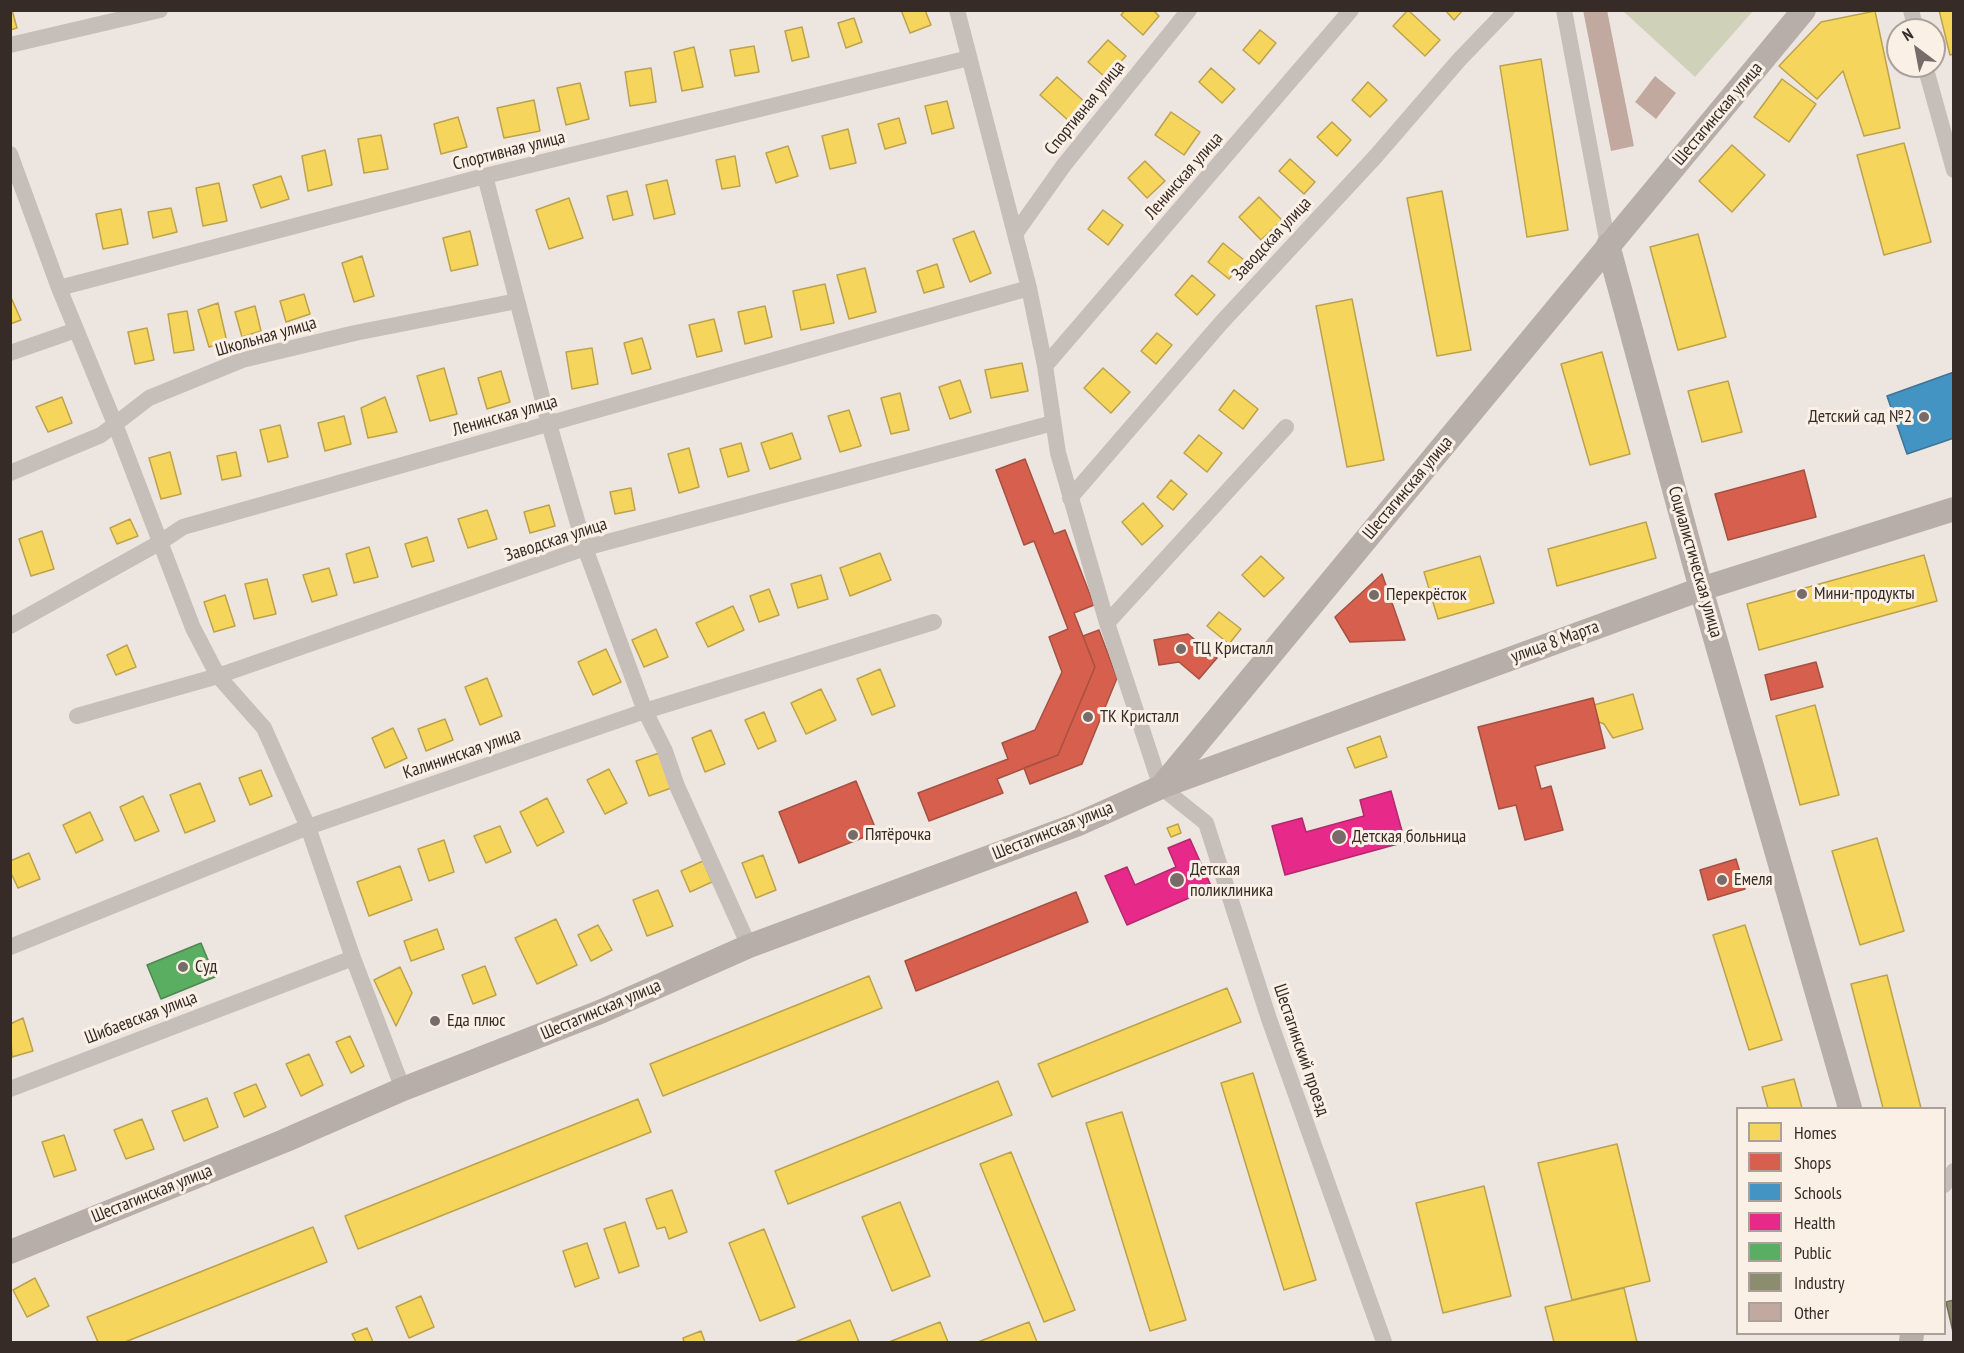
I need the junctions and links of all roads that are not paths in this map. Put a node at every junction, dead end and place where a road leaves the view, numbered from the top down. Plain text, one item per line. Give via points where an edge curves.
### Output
1 (160, 10) edge
2 (957, 10) edge
3 (1189, 10) edge
4 (1352, 10) edge
5 (1507, 10) edge
6 (1564, 10) edge
7 (1804, 10) edge
8 (10, 45) edge
9 (969, 58) junction
10 (1928, 78) edge
11 (10, 154) edge
12 (1953, 170) edge
13 (485, 176) junction
14 (1015, 234) junction
15 (1608, 245) junction
16 (59, 288) junction
17 (1029, 288) junction
18 (517, 301) junction
19 (76, 330) junction
20 (10, 353) edge
21 (1045, 366) junction
22 (1053, 423) junction
23 (115, 424) junction
24 (549, 424) junction
25 (1286, 427) dead end
26 (10, 473) edge
27 (1070, 498) junction
28 (1953, 509) edge
29 (159, 543) junction
30 (585, 549) junction
31 (1701, 588) junction
32 (934, 622) dead end
33 (1107, 623) junction
34 (10, 626) edge
35 (218, 676) junction
36 (645, 711) junction
37 (77, 716) dead end
38 (1161, 787) junction
39 (308, 827) junction
40 (749, 946) junction
41 (10, 947) edge
42 (353, 958) junction
43 (10, 1089) edge
44 (403, 1089) junction
45 (1850, 1107) edge
46 (10, 1252) edge
47 (1384, 1342) edge

1 - 8 street
2 - 9 street
3 - 14 street, Спортивная улица via 1064,165
4 - 21 street, Ленинская улица
5 - 27 street, Заводская улица via 1221,323
6 - 15 street, Социалистическая улица
7 - 15 main road, Шестагинская улица
9 - 13 street, Спортивная улица
9 - 14 street
10 - 12 street
11 - 16 street
13 - 16 street, Спортивная улица
13 - 18 street
14 - 17 street
15 - 31 main road, Социалистическая улица
15 - 38 main road, Шестагинская улица
16 - 19 street
17 - 21 street
17 - 24 street, Ленинская улица
18 - 23 street, Школьная улица via 242,360 148,398
18 - 24 street
19 - 20 street
19 - 23 street
21 - 22 street
22 - 27 street
22 - 30 street, Заводская улица
23 - 26 street, Школьная улица via 101,435
23 - 29 street
24 - 29 street, Ленинская улица via 183,527
24 - 30 street
25 - 33 street
27 - 33 street
28 - 31 main road, улица 8 Марта
29 - 34 street, Ленинская улица
29 - 35 street via 193,628
30 - 35 street, Заводская улица
30 - 36 street
31 - 38 main road, улица 8 Марта
31 - 45 main road, Социалистическая улица
32 - 36 street, Калининская улица
33 - 38 street
35 - 37 street, Заводская улица
35 - 39 street via 264,728
36 - 39 street, Калининская улица
36 - 40 street
38 - 40 main road, Шестагинская улица via 1076,825
38 - 47 street, Шестагинский проезд via 1206,823 1269,1019
39 - 41 street, Калининская улица
39 - 42 street
40 - 44 main road, Шестагинская улица via 600,1012
42 - 43 street, Шибаевская улица
42 - 44 street
44 - 46 main road, Шестагинская улица

